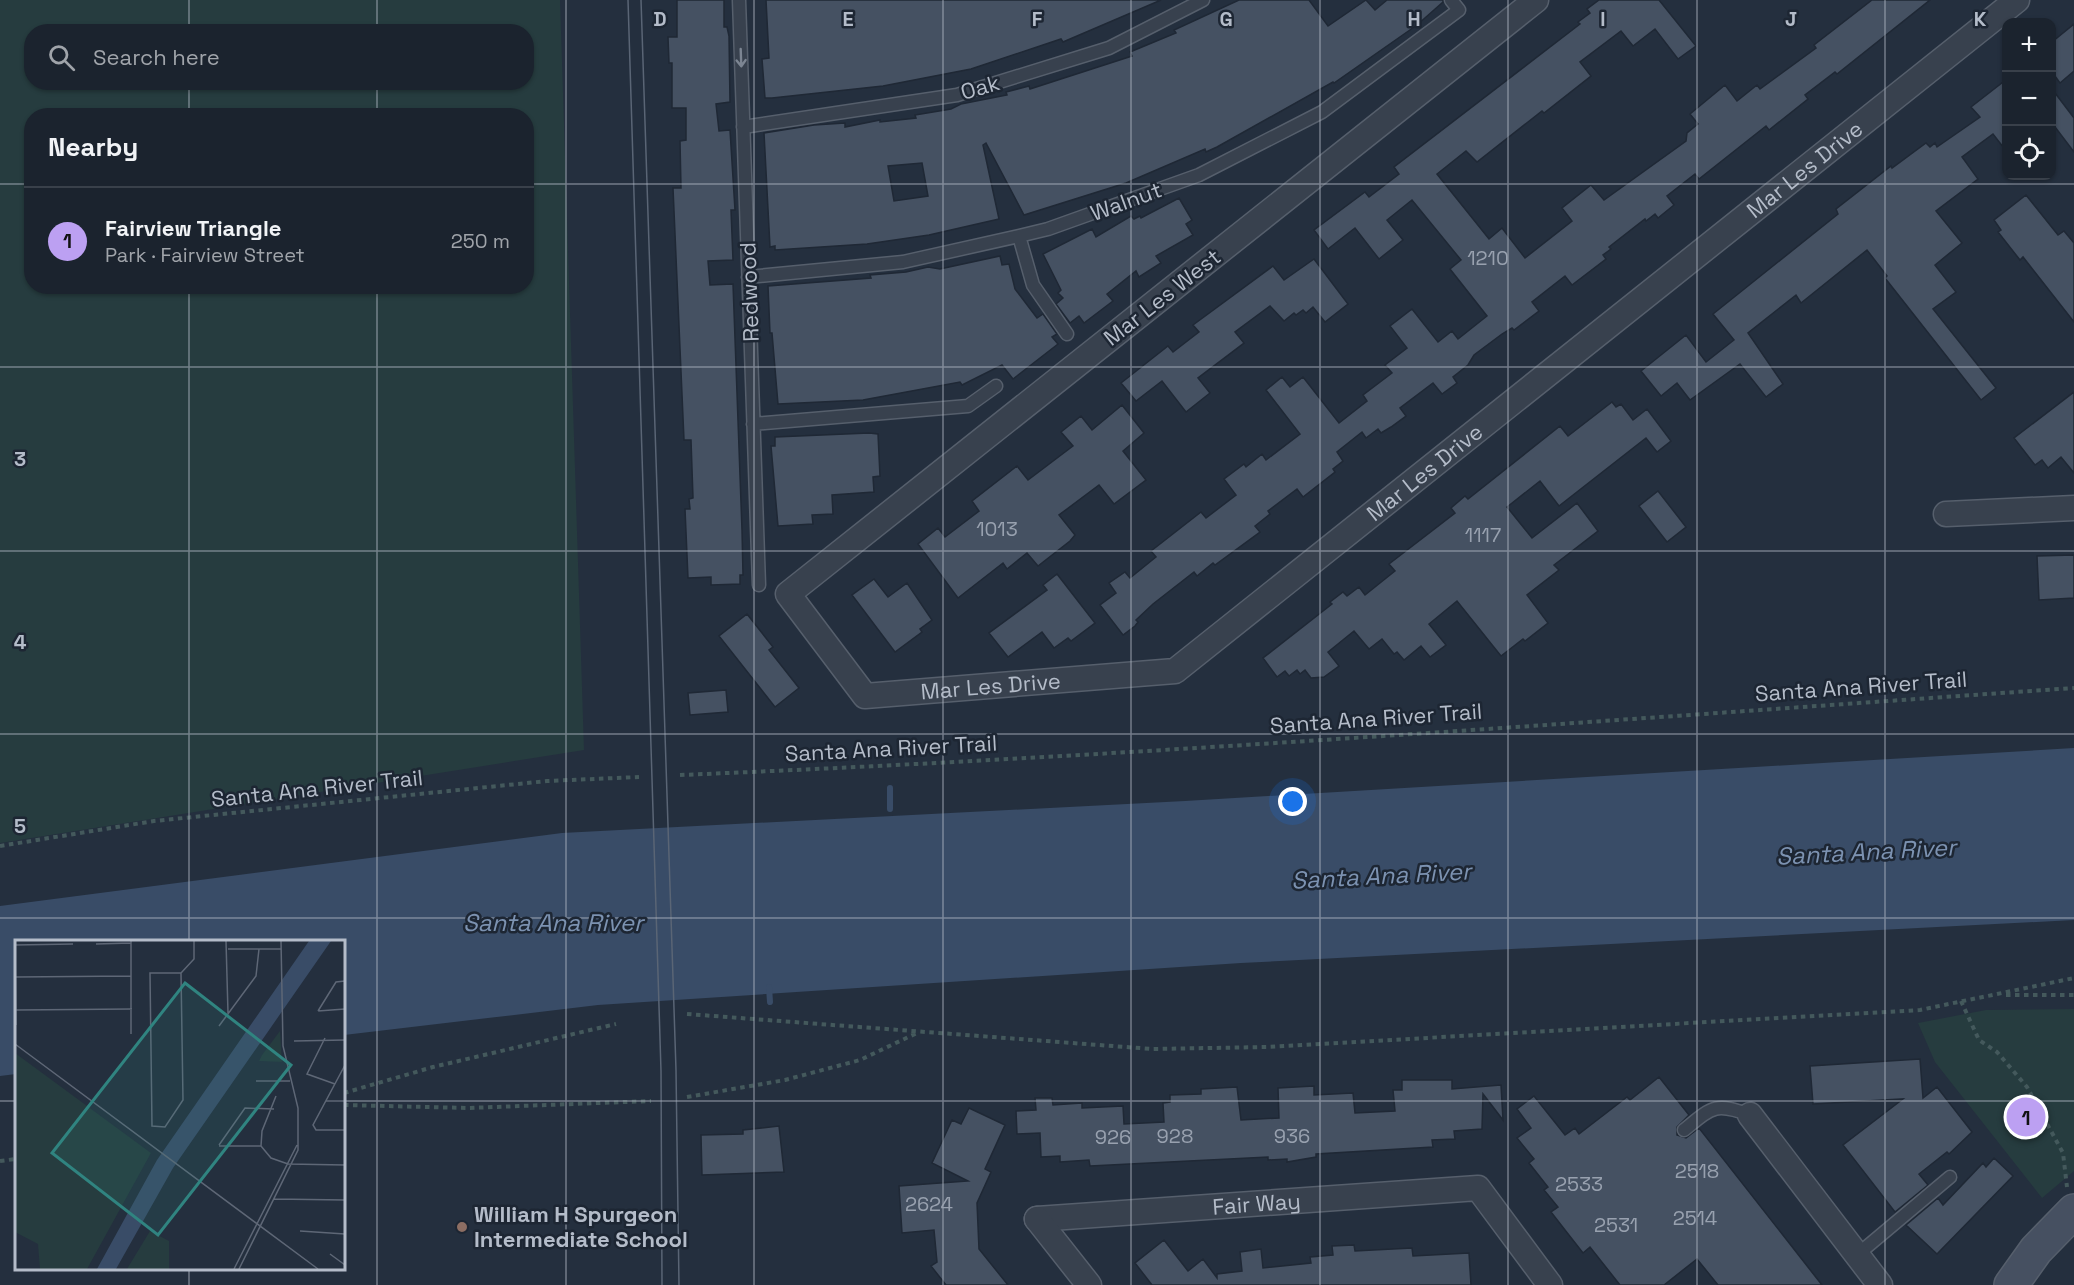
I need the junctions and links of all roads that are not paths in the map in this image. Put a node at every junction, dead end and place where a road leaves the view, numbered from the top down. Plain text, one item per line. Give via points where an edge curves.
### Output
1 (739, 0) edge
2 (1203, 0) edge
3 (1451, 0) edge
4 (1536, 0) edge
5 (2017, 0) edge
6 (743, 127) junction
7 (1019, 236) junction
8 (748, 278) junction
9 (1067, 334) dead end
10 (996, 386) dead end
11 (753, 424) junction
12 (2074, 508) edge
13 (1946, 514) dead end
14 (759, 585) dead end
15 (788, 594) joint
16 (1750, 1115) joint
17 (1684, 1130) dead end
18 (1950, 1177) dead end
19 (2072, 1213) edge
20 (1857, 1256) junction
21 (1089, 1285) edge
22 (1550, 1285) edge
23 (1880, 1285) edge
24 (2011, 1285) edge

1 -> 6 lane, Redwood
2 - 6 lane, Oak via 1109,48 957,95
3 - 7 lane, Walnut via 1459,10 1322,111 1199,175
4 - 15 street, Mar Les West
5 - 15 street, Mar Les Drive via 1174,671 866,696
6 - 8 lane, Redwood
7 - 8 lane, Walnut via 903,262
7 - 9 lane via 1033,285
8 - 11 lane, Redwood
10 - 11 lane via 968,406
11 - 14 lane, Redwood
12 - 13 street
16 - 17 lane via 1726,1106 1706,1112
16 - 20 street
18 - 20 lane
19 - 24 main road via 2036,1250
20 - 23 street
21 - 22 street, Fair Way via 1036,1219 1478,1188

